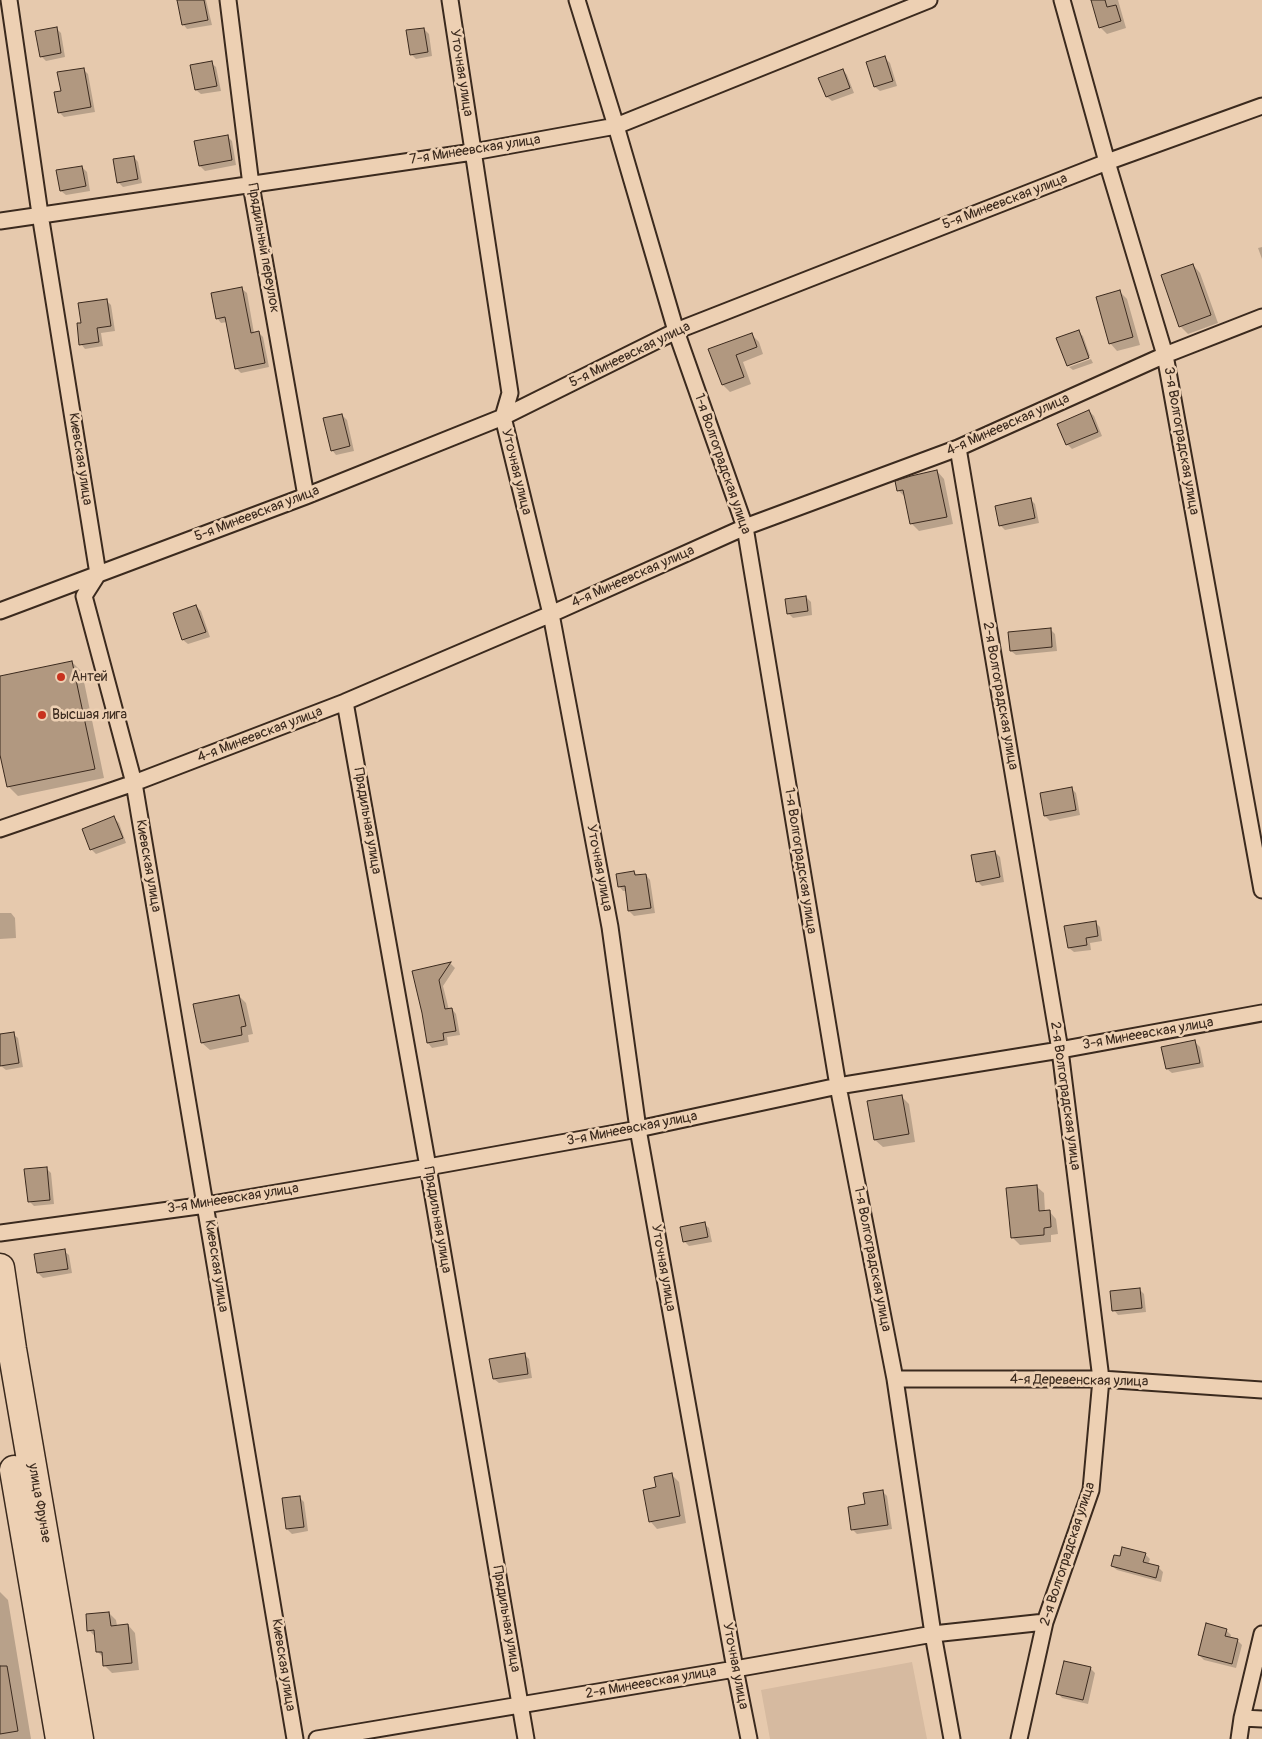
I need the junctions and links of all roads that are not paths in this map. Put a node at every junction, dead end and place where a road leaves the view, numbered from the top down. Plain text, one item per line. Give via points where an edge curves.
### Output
1 (9, 0) edge
2 (228, 0) edge
3 (450, 0) edge
4 (577, 0) edge
5 (929, 0) edge
6 (1062, 0) edge
7 (1262, 106) edge
8 (616, 126) junction
9 (473, 152) junction
10 (1108, 162) junction
11 (251, 184) junction
12 (40, 214) junction
13 (0, 221) edge
14 (1262, 317) edge
15 (676, 331) junction
16 (1165, 356) junction
17 (503, 417) junction
18 (958, 448) junction
19 (306, 496) junction
20 (745, 527) junction
21 (98, 574) junction
22 (0, 611) edge
23 (551, 614) junction
24 (345, 702) junction
25 (134, 783) junction
26 (0, 829) edge
27 (1262, 890) edge
28 (1262, 1013) edge
29 (1060, 1050) junction
30 (838, 1086) junction
31 (638, 1129) junction
32 (428, 1167) junction
33 (206, 1205) junction
34 (0, 1233) edge
35 (0, 1268) edge
36 (0, 1375) edge
37 (895, 1379) junction
38 (1101, 1379) junction
39 (1262, 1390) edge
40 (1045, 1622) junction
41 (933, 1634) junction
42 (1262, 1634) edge
43 (735, 1669) junction
44 (521, 1705) junction
45 (1242, 1718) junction
46 (1262, 1719) edge
47 (60, 1739) edge
48 (79, 1739) edge
49 (295, 1739) edge
50 (317, 1739) edge
51 (526, 1739) edge
52 (749, 1739) edge
53 (952, 1739) edge
54 (1019, 1739) edge
55 (1239, 1739) edge

1 - 12 street, Киевская улица
2 - 11 street, Прядильный переулок
3 - 9 street, Уточная улица
4 - 8 street, 1-я Волгоградская улица
5 - 8 street, 7-я Минеевская улица
6 - 10 street, 3-я Волгоградская улица
7 - 10 street, 5-я Минеевская улица
8 - 9 street, 7-я Минеевская улица
8 - 15 street, 1-я Волгоградская улица
9 - 11 street, 7-я Минеевская улица
9 - 17 street, Уточная улица via 510,393
10 - 15 street, 5-я Минеевская улица
10 - 16 street, 3-я Волгоградская улица
11 - 12 street, 7-я Минеевская улица
11 - 19 street, Прядильный переулок
12 - 13 street, 7-я Минеевская улица
12 - 21 street, Киевская улица
14 - 16 street, 4-я Минеевская улица
15 - 17 street, 5-я Минеевская улица
15 - 20 street, 1-я Волгоградская улица
16 - 18 street, 4-я Минеевская улица
16 - 27 street, 3-я Волгоградская улица
17 - 19 street, 5-я Минеевская улица
17 - 23 street, Уточная улица
18 - 20 street, 4-я Минеевская улица
18 - 29 street, 2-я Волгоградская улица
19 - 21 street, 5-я Минеевская улица
20 - 23 street, 4-я Минеевская улица
20 - 30 street, 1-я Волгоградская улица
21 - 22 street, 5-я Минеевская улица
21 - 25 street, Киевская улица via 84,596
23 - 24 street, 4-я Минеевская улица
23 - 31 street, Уточная улица via 610,927
24 - 25 street, 4-я Минеевская улица
24 - 32 street, Прядильная улица
25 - 26 street, 4-я Минеевская улица
25 - 33 street, Киевская улица
28 - 29 street, 3-я Минеевская улица
29 - 30 street, 3-я Минеевская улица
29 - 38 street, 2-я Волгоградская улица
30 - 31 street, 3-я Минеевская улица
30 - 37 street, 1-я Волгоградская улица
31 - 32 street, 3-я Минеевская улица
31 - 43 street, Уточная улица
32 - 33 street, 3-я Минеевская улица
32 - 44 street, Прядильная улица
33 - 34 street, 3-я Минеевская улица
33 - 49 street, Киевская улица
35 - 48 highway, улица Фрунзе
36 - 47 highway, улица Фрунзе
37 - 38 street, 4-я Деревенская улица
37 - 41 street, 1-я Волгоградская улица
38 - 39 street, 4-я Деревенская улица
38 - 40 street, 2-я Волгоградская улица via 1092,1490
40 - 41 street, 2-я Минеевская улица
40 - 54 street, 2-я Волгоградская улица
41 - 43 street, 2-я Минеевская улица
41 - 53 street, 1-я Волгоградская улица
42 - 45 street
43 - 44 street, 2-я Минеевская улица
43 - 52 street, Уточная улица
44 - 50 street, 2-я Минеевская улица
44 - 51 street, Прядильная улица
45 - 46 street
45 - 55 street

